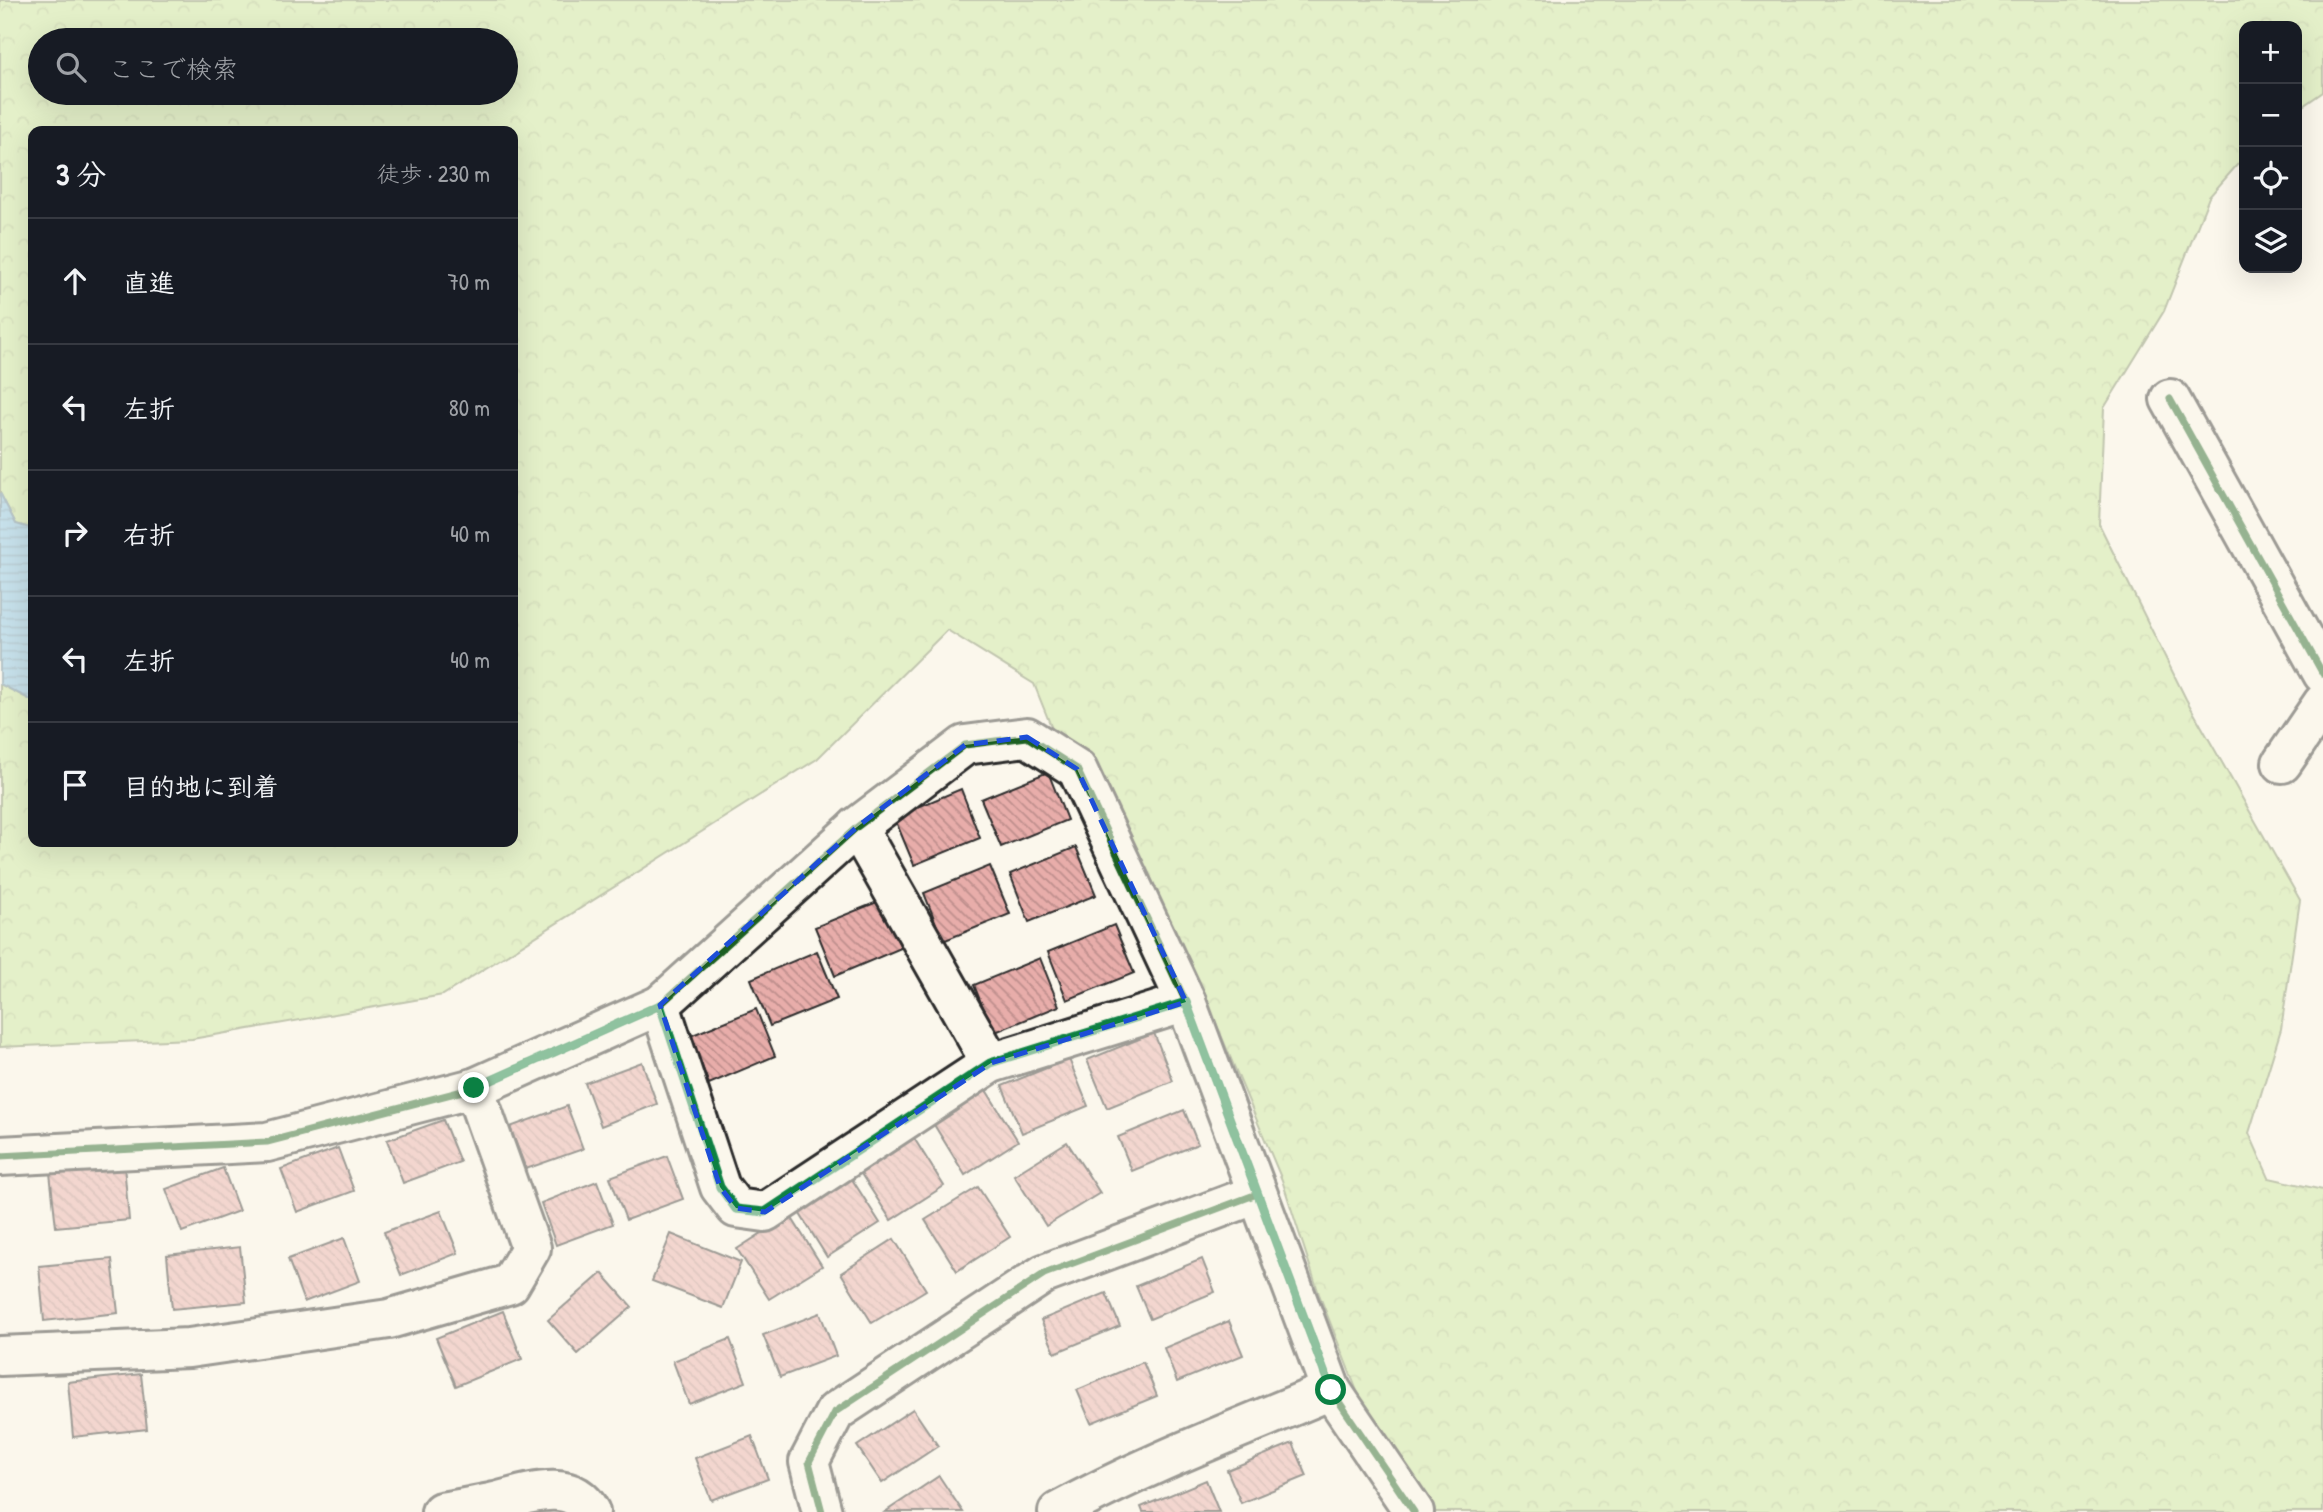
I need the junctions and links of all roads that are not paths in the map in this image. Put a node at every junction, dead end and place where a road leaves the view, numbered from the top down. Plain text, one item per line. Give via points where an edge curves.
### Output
1 (2170, 399) dead end
2 (2323, 674) edge
3 (2323, 703) edge
4 (2282, 763) dead end
5 (857, 827) junction
6 (1186, 1002) junction
7 (660, 1005) junction
8 (990, 1063) junction
9 (474, 1088) junction
10 (0, 1156) edge
11 (1257, 1194) junction
12 (0, 1356) edge
13 (1331, 1390) junction
14 (442, 1512) edge
15 (590, 1512) edge
16 (822, 1512) edge
17 (1058, 1512) edge
18 (1414, 1512) edge

1 - 2 street
3 - 4 street
5 - 6 street via 965,745 1027,737 1077,769
5 - 7 street
5 - 8 street
6 - 8 street
6 - 11 street
7 - 8 street via 720,1187 736,1209 765,1212
7 - 9 street
9 - 10 street via 267,1142
9 - 12 street via 531,1248 510,1284 390,1319 202,1346
11 - 13 street
11 - 16 street via 1044,1274 835,1412 809,1462
13 - 17 street
13 - 18 street
14 - 15 street via 540,1490 568,1493

